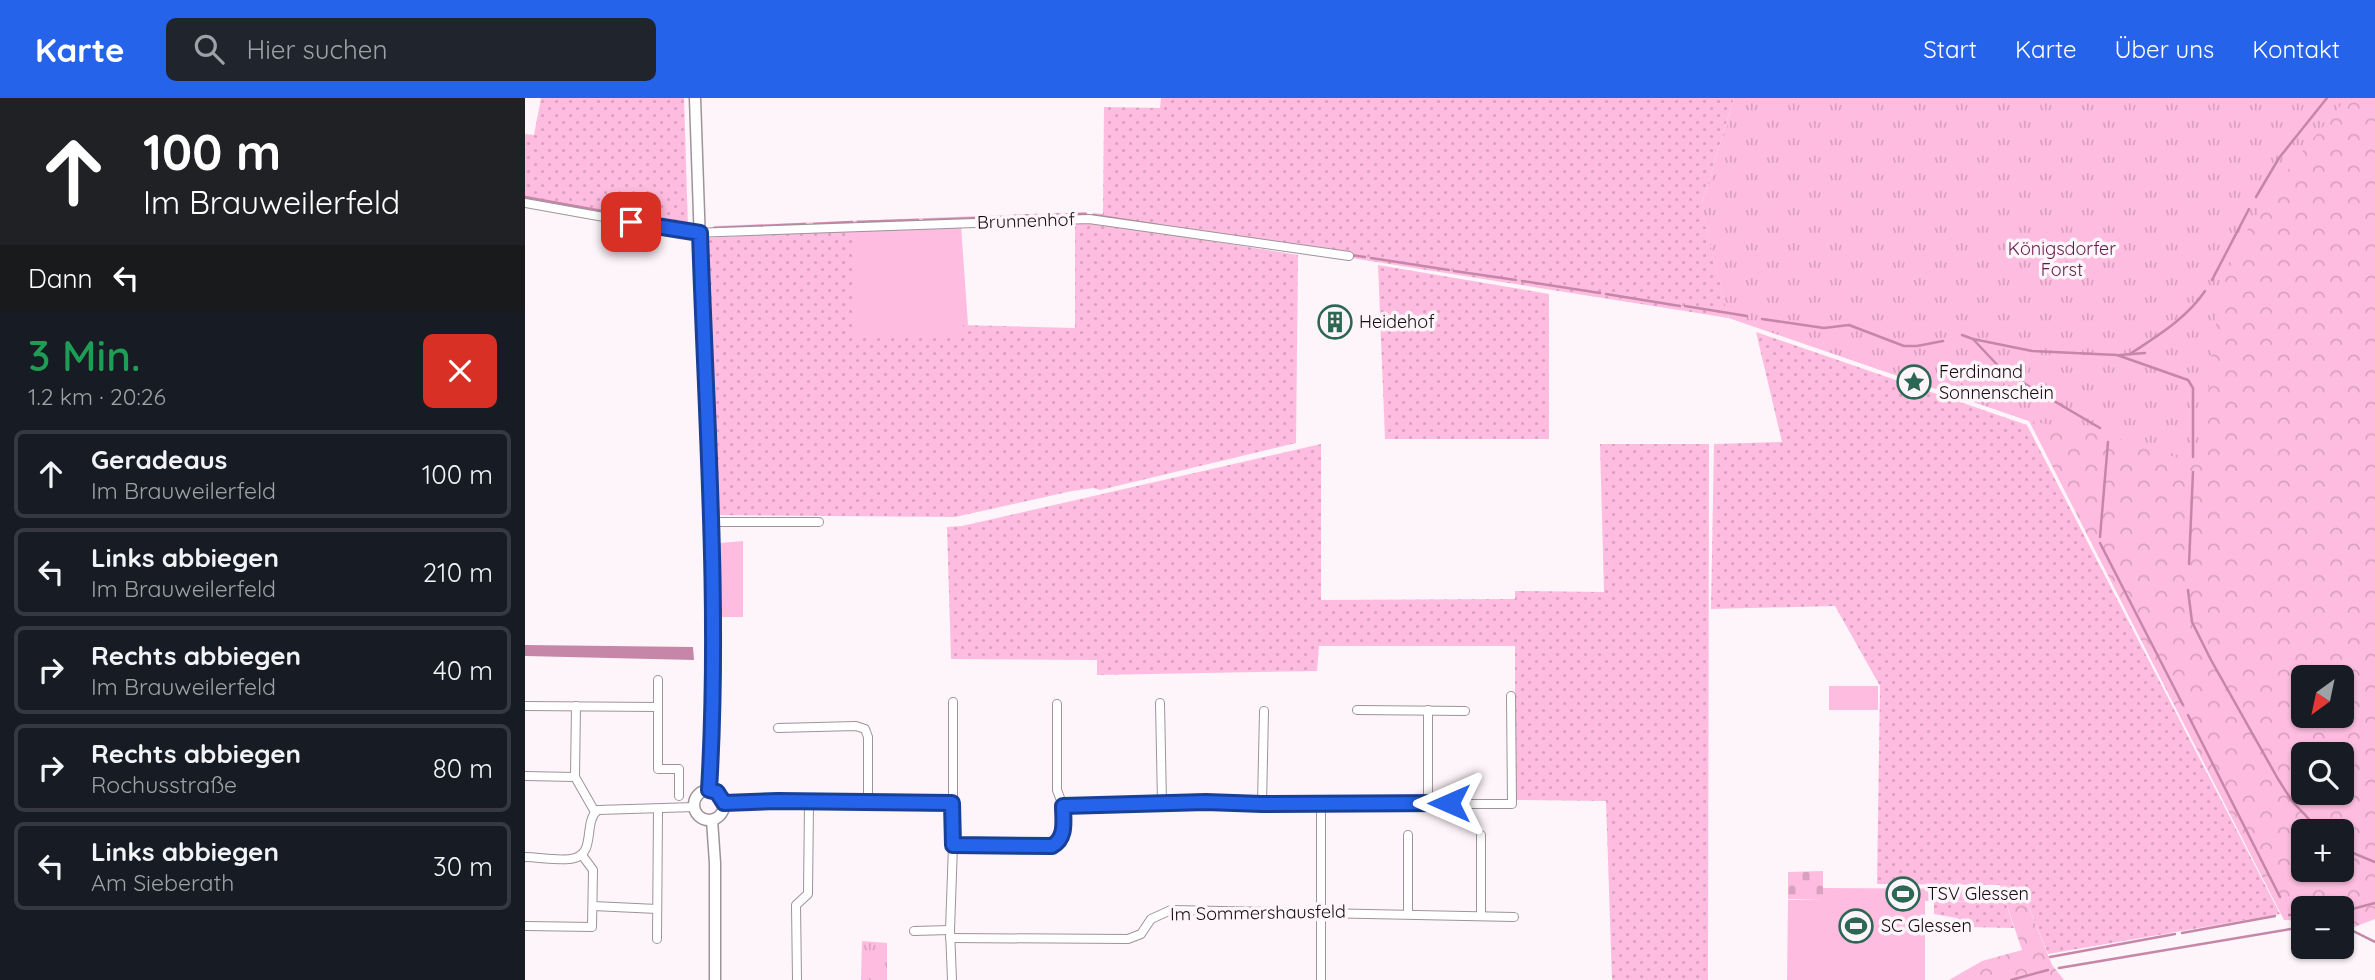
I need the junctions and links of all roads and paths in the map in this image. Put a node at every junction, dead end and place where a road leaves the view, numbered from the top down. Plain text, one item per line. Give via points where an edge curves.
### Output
1 (695, 98) edge
2 (525, 203) edge
3 (700, 233) junction
4 (1349, 256) dead end
5 (710, 522) junction
6 (819, 522) dead end
7 (658, 680) dead end
8 (1511, 696) dead end
9 (953, 702) dead end
10 (1160, 703) dead end
11 (1057, 704) dead end
12 (525, 706) edge
13 (576, 706) junction
14 (658, 707) junction
15 (1357, 710) dead end
16 (1428, 710) junction
17 (1263, 711) dead end
18 (1465, 711) dead end
19 (778, 728) dead end
20 (525, 776) edge
21 (575, 777) junction
22 (709, 790) junction
23 (679, 796) dead end
24 (809, 802) junction
25 (868, 802) junction
26 (1428, 802) junction
27 (724, 803) junction
28 (952, 803) junction
29 (1162, 803) junction
30 (1262, 804) junction
31 (1321, 804) junction
32 (1063, 806) junction
33 (695, 807) junction
34 (658, 810) junction
35 (595, 812) junction
36 (712, 820) junction
37 (1408, 835) dead end
38 (1481, 835) dead end
39 (953, 845) junction
40 (582, 855) junction
41 (525, 857) edge
42 (593, 906) junction
43 (657, 909) junction
44 (1322, 912) junction
45 (1408, 914) junction
46 (1481, 915) junction
47 (1514, 917) dead end
48 (526, 926) edge
49 (914, 931) dead end
50 (950, 934) junction
51 (657, 939) dead end
52 (715, 980) edge
53 (797, 980) edge
54 (952, 980) edge
55 (1321, 980) edge

1 - 3 main road
2 - 3 street, Brunnenhof
3 - 4 street, Brunnenhof via 1089,219
3 - 5 main road
5 - 6 street
5 - 22 main road via 713,735
7 - 14 street
8 - 26 street via 1512,804
9 - 28 street
10 - 29 street
11 - 32 street via 1057,790
12 - 13 street
13 - 14 street
13 - 21 street
14 - 23 street via 658,769 679,769
15 - 16 street
16 - 18 street
16 - 26 street
17 - 30 street
19 - 25 street via 865,729
20 - 21 street
21 - 35 street
22 - 27 main road via 717,792
22 - 33 main road via 698,795
24 - 25 street
24 - 27 street
24 - 53 street via 808,894 796,905
25 - 28 street
26 - 31 street
27 - 36 main road via 723,812
28 - 39 street
29 - 30 street
29 - 32 street
30 - 31 street
31 - 44 street
32 - 39 street via 1063,834 1052,846
33 - 34 street
33 - 36 main road via 699,816
34 - 35 street
34 - 43 street
35 - 40 street
36 - 52 main road
37 - 45 street
38 - 46 street
39 - 50 street
40 - 41 street via 573,859
40 - 42 street via 593,870
42 - 43 street
42 - 48 street via 592,927
43 - 51 street
44 - 45 street, Im Sommershausfeld
44 - 50 street, Im Sommershausfeld via 1171,911 1151,919 1141,934 1128,939
44 - 55 street
45 - 46 street, Im Sommershausfeld
46 - 47 street, Im Sommershausfeld
49 - 50 street, Im Sommershausfeld
50 - 54 street

